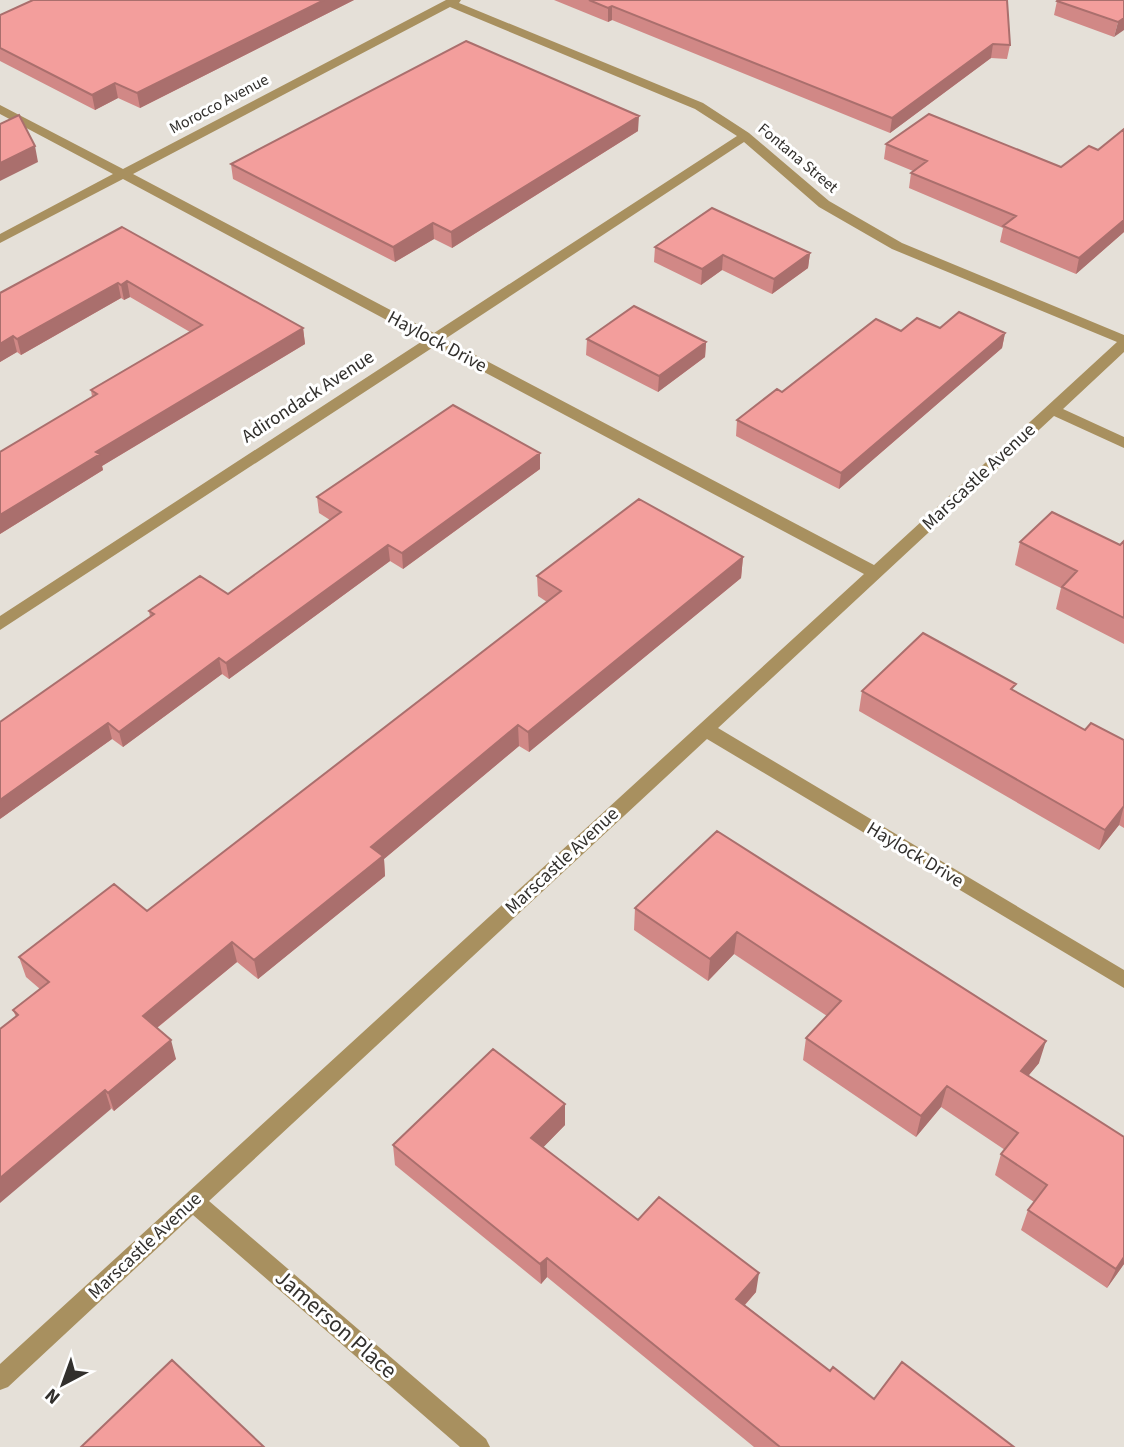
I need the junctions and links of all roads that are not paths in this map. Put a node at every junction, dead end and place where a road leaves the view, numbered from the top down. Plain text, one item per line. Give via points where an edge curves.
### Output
1 (453, 1) edge
2 (0, 109) edge
3 (745, 136) junction
4 (123, 174) junction
5 (0, 239) edge
6 (432, 339) junction
7 (1124, 342) edge
8 (1053, 410) junction
9 (1124, 443) edge
10 (875, 573) junction
11 (0, 624) edge
12 (705, 729) junction
13 (1124, 980) edge
14 (193, 1201) junction
15 (0, 1379) edge
16 (478, 1447) edge

1 - 3 street, Fontana Street via 699,106
1 - 4 street, Morocco Avenue
2 - 4 street, Haylock Drive
3 - 6 street, Adirondack Avenue
3 - 7 street, Fontana Street via 824,204 897,246
4 - 5 street, Morocco Avenue
4 - 6 street, Haylock Drive
6 - 10 street, Haylock Drive
6 - 11 street, Adirondack Avenue
7 - 8 street, Marscastle Avenue
8 - 9 street
8 - 10 street, Marscastle Avenue
10 - 12 street, Marscastle Avenue
12 - 13 street, Haylock Drive
12 - 14 street, Marscastle Avenue
14 - 15 street, Marscastle Avenue
14 - 16 street, Jamerson Place

